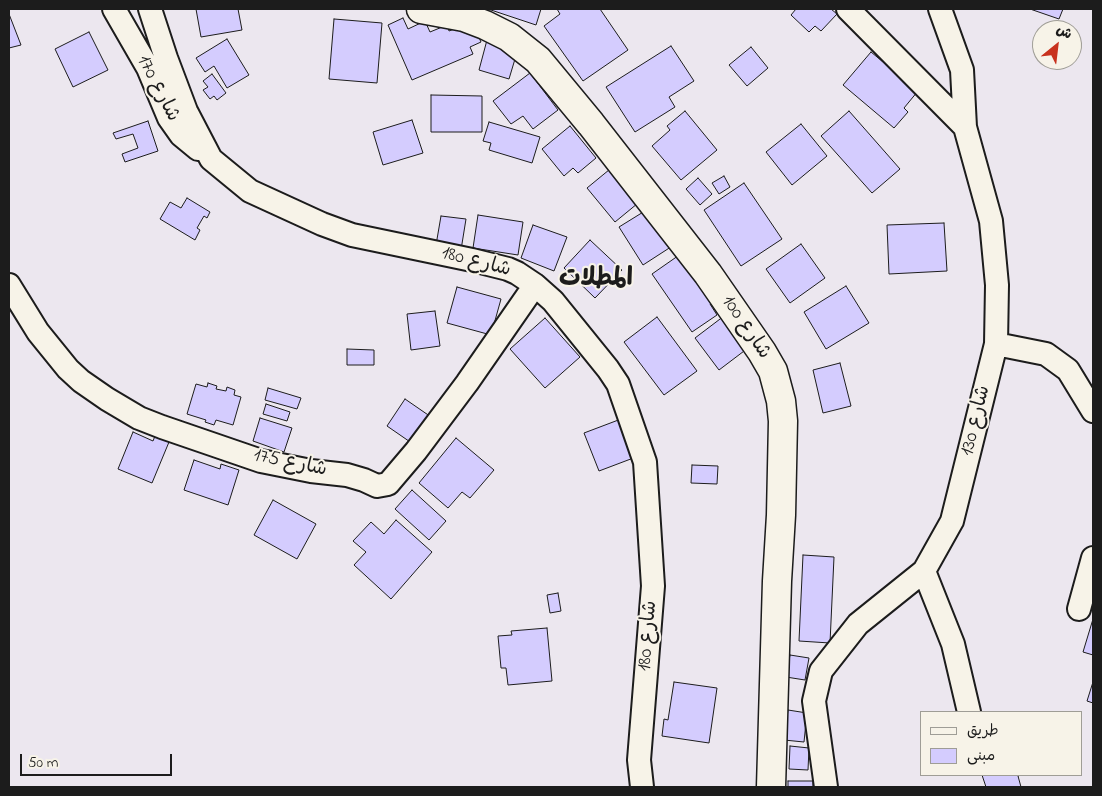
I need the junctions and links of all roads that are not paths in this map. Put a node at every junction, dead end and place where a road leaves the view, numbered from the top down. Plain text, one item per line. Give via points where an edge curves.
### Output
1 (114, 9) edge
2 (150, 9) edge
3 (421, 9) edge
4 (848, 9) edge
5 (940, 9) edge
6 (965, 127) junction
7 (210, 159) junction
8 (535, 284) junction
9 (9, 285) edge
10 (996, 344) junction
11 (1093, 411) edge
12 (1093, 558) edge
13 (924, 571) junction
14 (1079, 609) dead end
15 (969, 711) edge
16 (642, 787) edge
17 (771, 787) edge
18 (826, 787) edge

1 - 7 street, شارع 170 via 148,68 169,118 181,135
2 - 7 street, شارع 180 via 186,111
3 - 17 main road, شارع 100 via 464,17 485,25 509,37 538,60 708,274 772,371 783,421
4 - 6 street
5 - 6 street, شارع 130 via 962,70
6 - 10 street, شارع 130 via 991,221 997,285
7 - 8 street, شارع 180 via 250,191 322,224 352,235 508,269
8 - 9 street, شارع 175 via 416,451 388,484 377,486 347,475 261,461 139,418 107,399 68,369 38,332
8 - 16 street, شارع 180 via 553,301 618,384 645,462 653,586 639,760
10 - 11 street via 1046,354 1068,370
10 - 13 street, شارع 130 via 952,521
12 - 14 street
13 - 15 street via 953,644
13 - 18 street, شارع 130 via 858,624 821,671 814,701

